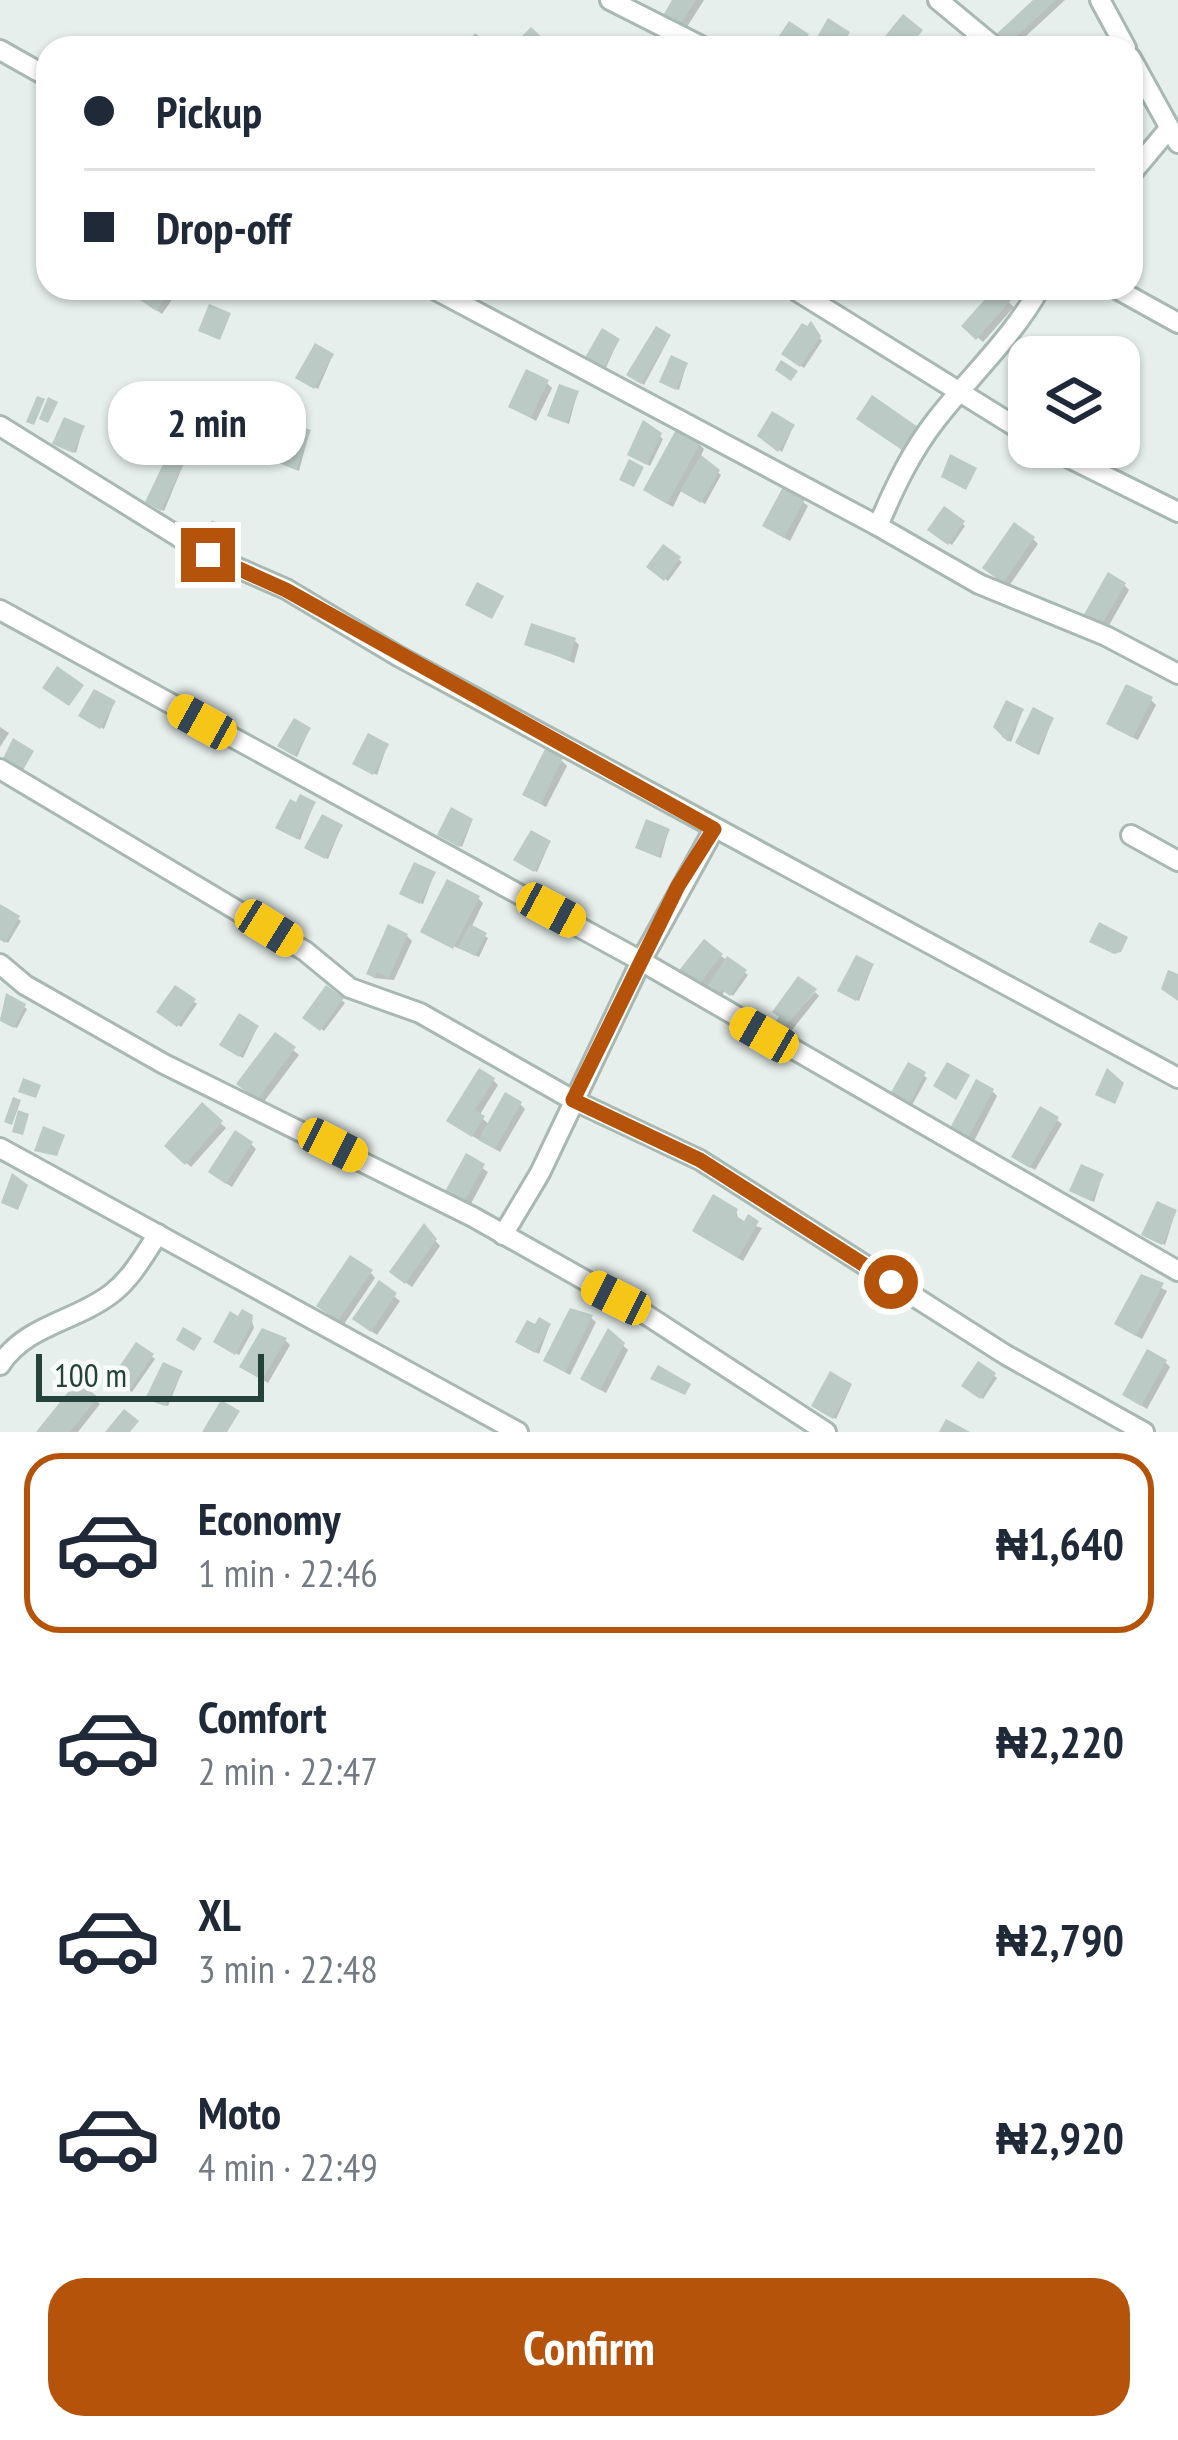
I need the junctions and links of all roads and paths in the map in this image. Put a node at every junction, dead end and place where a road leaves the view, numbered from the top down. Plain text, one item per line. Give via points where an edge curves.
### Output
1 (610, 0) edge
2 (938, 0) edge
3 (1100, 0) edge
4 (681, 36) edge
5 (982, 36) edge
6 (1120, 36) edge
7 (0, 50) edge
8 (36, 70) edge
9 (1143, 81) edge
10 (1173, 137) edge
11 (1143, 158) edge
12 (454, 300) edge
13 (814, 300) edge
14 (1031, 300) edge
15 (1137, 300) edge
16 (1178, 323) edge
17 (962, 389) junction
18 (1008, 421) edge
19 (0, 426) edge
20 (1089, 468) edge
21 (1178, 512) edge
22 (878, 526) junction
23 (0, 610) edge
24 (1178, 674) edge
25 (0, 770) edge
26 (714, 829) junction
27 (1131, 835) dead end
28 (1178, 861) edge
29 (640, 961) junction
30 (0, 964) edge
31 (1178, 1078) edge
32 (573, 1100) junction
33 (0, 1148) edge
34 (158, 1234) junction
35 (503, 1235) junction
36 (1178, 1271) edge
37 (0, 1366) edge
38 (518, 1432) edge
39 (826, 1432) edge
40 (1144, 1432) edge

1 - 4 street
2 - 5 street
3 - 6 street
7 - 8 street
9 - 10 street
10 - 11 street
12 - 22 street
13 - 17 street
14 - 17 street
15 - 16 street
17 - 18 street
17 - 22 street via 906,465
19 - 26 street via 229,567 286,590
20 - 21 street
22 - 24 street via 979,584
23 - 29 street
25 - 32 street via 305,951 350,988 420,1013
26 - 29 street
26 - 31 street
27 - 28 street
29 - 32 street
29 - 36 street
30 - 35 street via 164,1064
32 - 35 street
32 - 40 street via 700,1160 1006,1355
33 - 34 street
34 - 37 street via 110,1295 32,1332
34 - 38 street
35 - 39 street via 645,1313

